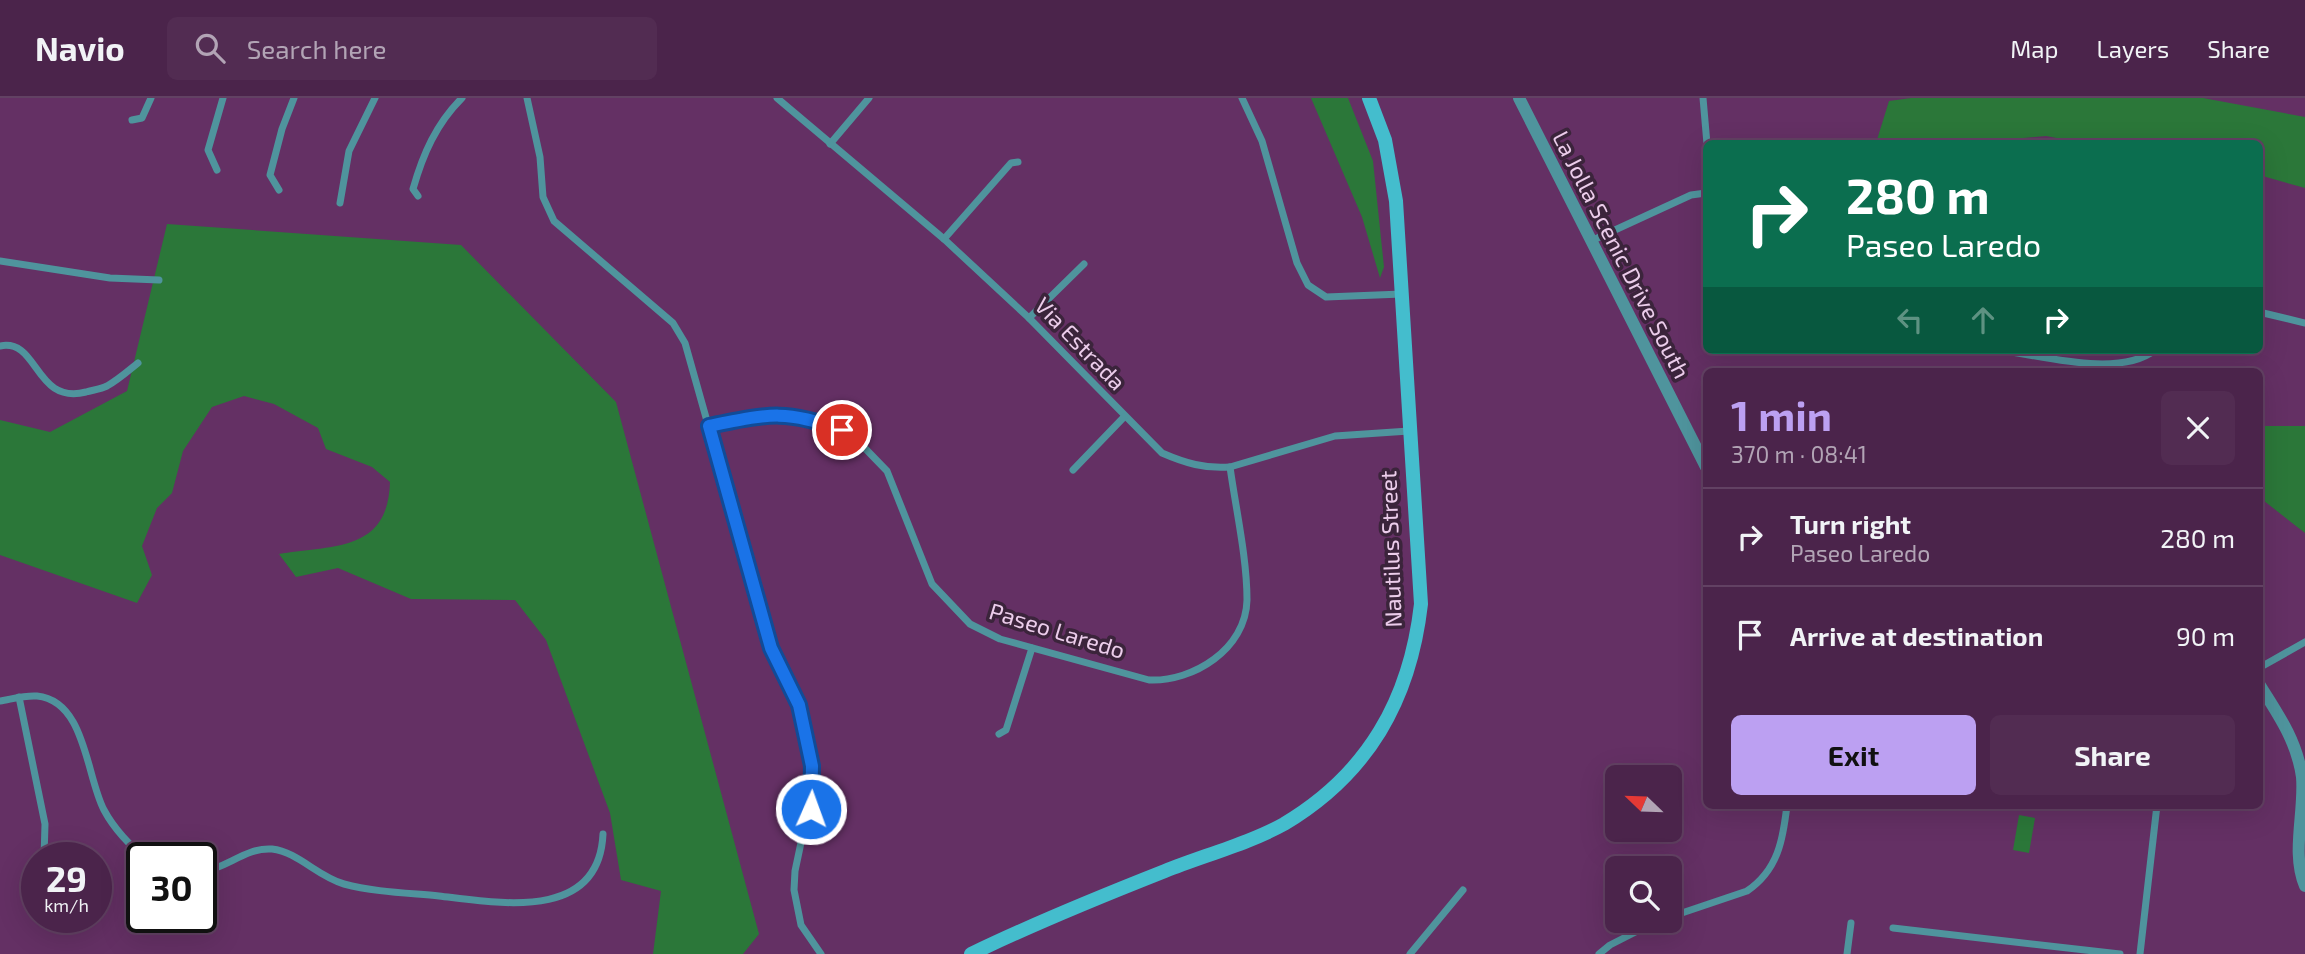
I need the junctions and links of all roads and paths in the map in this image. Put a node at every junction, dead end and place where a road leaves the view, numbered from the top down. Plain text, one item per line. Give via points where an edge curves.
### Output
1 (151, 98) edge
2 (223, 98) edge
3 (295, 98) edge
4 (375, 98) edge
5 (462, 98) edge
6 (527, 98) edge
7 (777, 98) edge
8 (869, 98) edge
9 (1242, 98) edge
10 (1369, 98) edge
11 (1519, 98) edge
12 (1703, 98) edge
13 (132, 120) dead end
14 (1707, 140) edge
15 (830, 144) junction
16 (1017, 162) dead end
17 (217, 170) dead end
18 (279, 190) dead end
19 (1703, 193) edge
20 (418, 197) dead end
21 (340, 203) dead end
22 (944, 239) junction
23 (1591, 241) junction
24 (0, 261) edge
25 (1084, 264) dead end
26 (159, 279) dead end
27 (1402, 294) junction
28 (2263, 313) edge
29 (1029, 318) junction
30 (2305, 323) edge
31 (0, 346) edge
32 (2029, 354) edge
33 (2150, 354) edge
34 (138, 363) dead end
35 (1124, 417) junction
36 (709, 426) junction
37 (1409, 431) junction
38 (1703, 461) edge
39 (1230, 467) junction
40 (1073, 470) dead end
41 (2305, 642) edge
42 (1032, 648) junction
43 (2263, 666) edge
44 (2263, 690) edge
45 (19, 697) junction
46 (0, 701) edge
47 (999, 734) dead end
48 (1786, 809) edge
49 (2157, 809) edge
50 (603, 834) dead end
51 (44, 842) edge
52 (129, 842) edge
53 (217, 868) edge
54 (2305, 886) edge
55 (1463, 890) dead end
56 (1682, 913) edge
57 (1852, 923) dead end
58 (1893, 928) dead end
59 (1634, 933) edge
60 (816, 952) edge
61 (971, 954) edge
62 (1410, 954) edge
63 (1600, 954) edge
64 (1847, 954) edge
65 (2120, 954) edge
66 (2140, 954) edge

1 - 13 street via 142,118
2 - 17 street via 208,150
3 - 18 street via 270,175
4 - 21 street via 349,151
5 - 20 street via 433,134 422,158 413,189
6 - 36 street via 543,197 554,221 673,323 685,343
7 - 15 street, Via Estrada
8 - 15 street
9 - 27 street via 1262,141 1308,285 1326,297
10 - 27 main road, Nautilus Street via 1385,140 1396,201
11 - 23 street, La Jolla Scenic Drive South
12 - 14 street
15 - 22 street, Via Estrada
16 - 22 street via 1011,163
19 - 23 street
22 - 29 street, Via Estrada
23 - 38 street, La Jolla Scenic Drive South
24 - 26 street via 110,278
25 - 29 street
27 - 37 main road, Nautilus Street
28 - 30 street
29 - 35 street, Via Estrada
31 - 34 street via 9,344 28,354 44,382 74,395 106,387
32 - 33 street via 2110,365
35 - 39 street, Via Estrada via 1162,453 1186,463
35 - 40 street
36 - 42 street, Paseo Laredo via 768,414 793,416 855,438 887,471 932,584 951,607 970,624
36 - 60 street via 771,648 802,717 813,786 794,890 801,925
37 - 39 street, Via Estrada via 1335,436
37 - 61 main road, Nautilus Street via 1421,604 1417,642 1389,718 1372,747 1330,791 1282,825 1048,917
39 - 42 street, Paseo Laredo via 1247,601 1239,630 1220,655 1204,667 1149,680
41 - 43 street
42 - 47 street via 1006,730
44 - 54 street via 2293,739 2302,779 2300,865
45 - 46 street
45 - 51 street via 45,824
45 - 52 street via 38,696 56,703 74,722 105,812
48 - 56 street via 1772,868 1756,885
49 - 66 street
50 - 53 street via 602,849 590,875 570,892 538,903 506,904 345,885 272,849 251,851
55 - 62 street
57 - 64 street
58 - 65 street
59 - 63 street

